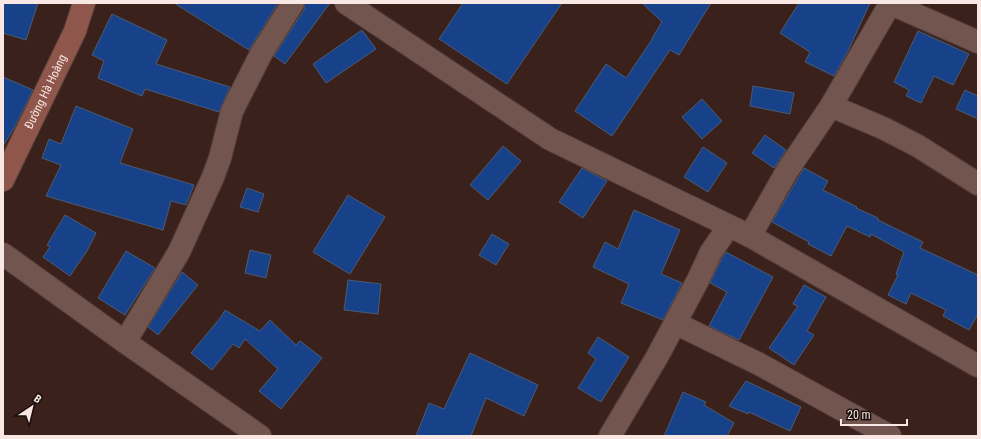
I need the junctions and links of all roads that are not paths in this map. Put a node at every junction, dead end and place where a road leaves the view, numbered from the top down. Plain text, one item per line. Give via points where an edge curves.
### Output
1 (84, 3) edge
2 (293, 3) edge
3 (346, 3) edge
4 (890, 3) edge
5 (978, 42) edge
6 (831, 106) junction
7 (3, 180) edge
8 (978, 184) edge
9 (729, 226) junction
10 (750, 236) junction
11 (3, 254) edge
12 (675, 323) junction
13 (125, 342) junction
14 (978, 366) edge
15 (260, 436) edge
16 (610, 436) edge
17 (890, 436) edge

1 - 7 street, Đường Hà Hoàng via 76,31
2 - 13 street via 261,54 232,111 213,177 179,252
3 - 9 street via 550,140
4 - 5 street
4 - 6 street
6 - 8 street via 883,128
6 - 10 street via 787,171
9 - 10 street
9 - 12 street via 711,252
10 - 14 street
11 - 13 street
12 - 16 street
12 - 17 street via 760,364
13 - 15 street

